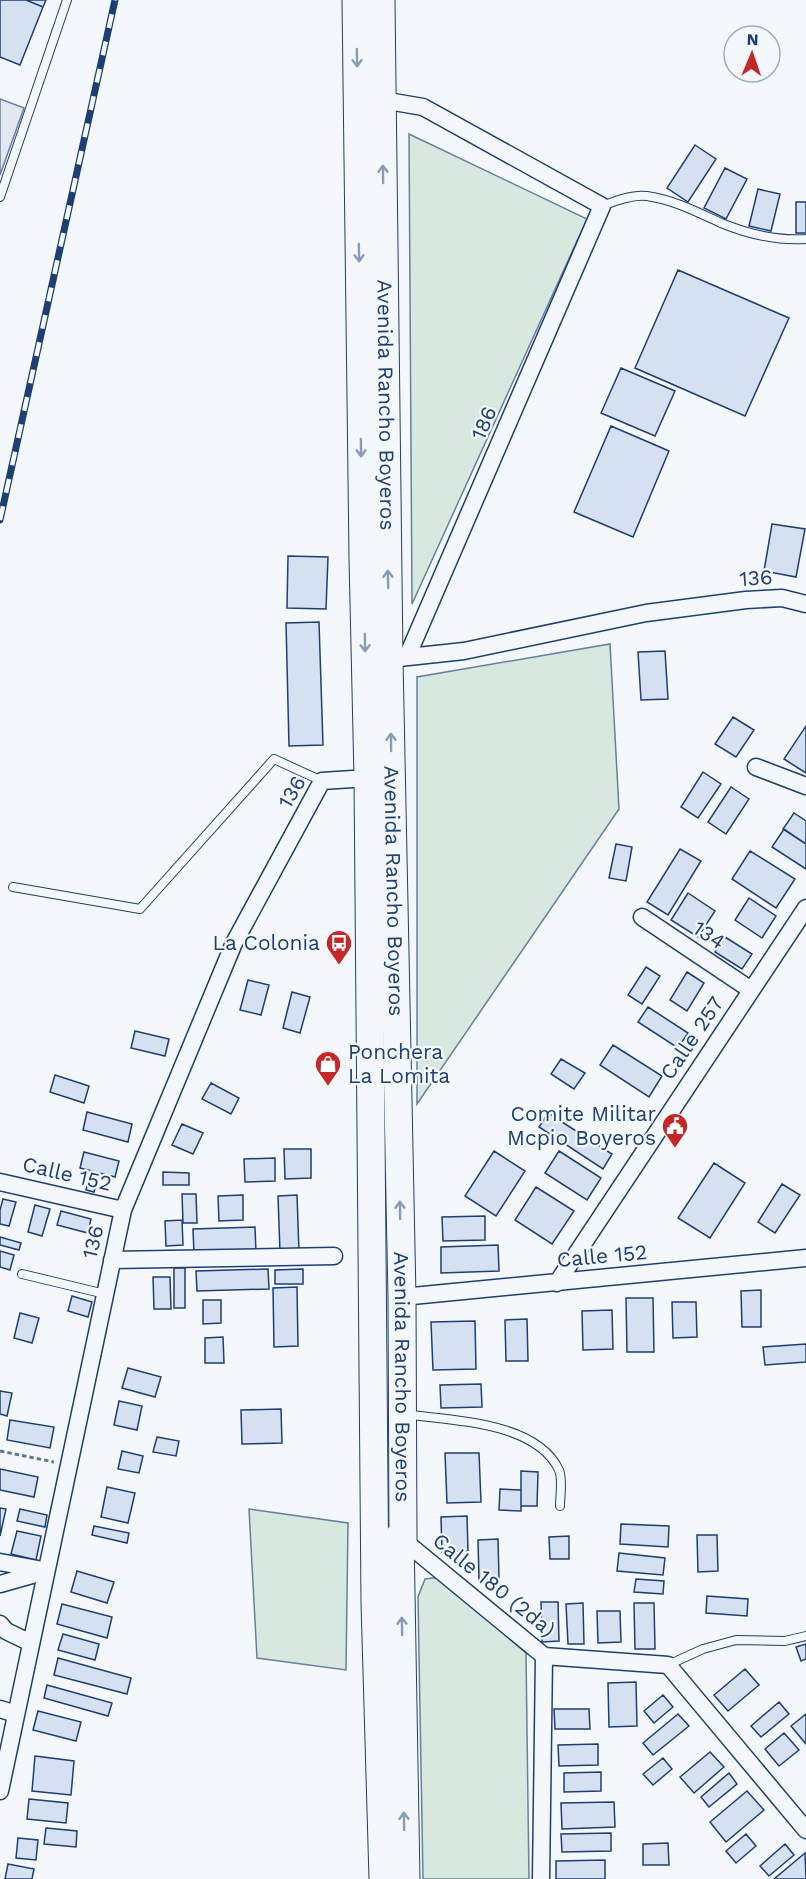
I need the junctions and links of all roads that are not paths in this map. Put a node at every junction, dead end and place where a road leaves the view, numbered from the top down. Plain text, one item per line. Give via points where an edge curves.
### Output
1 (67, 0) edge
2 (356, 0) edge
3 (381, 0) edge
4 (382, 100) junction
5 (0, 197) edge
6 (602, 206) junction
7 (806, 239) edge
8 (806, 604) edge
9 (398, 658) junction
10 (756, 767) dead end
11 (368, 778) junction
12 (322, 781) junction
13 (806, 786) edge
14 (13, 888) dead end
15 (806, 908) edge
16 (642, 917) dead end
17 (751, 990) junction
18 (0, 1182) edge
19 (123, 1210) junction
20 (334, 1256) dead end
21 (806, 1258) edge
22 (112, 1260) junction
23 (22, 1274) dead end
24 (557, 1283) junction
25 (105, 1294) junction
26 (402, 1297) junction
27 (401, 1414) junction
28 (560, 1506) dead end
29 (403, 1540) junction
30 (0, 1562) edge
31 (46, 1571) junction
32 (0, 1584) edge
33 (0, 1624) edge
34 (806, 1636) edge
35 (31, 1642) junction
36 (544, 1656) junction
37 (669, 1665) junction
38 (8, 1712) edge
39 (0, 1791) edge
40 (806, 1830) edge
41 (383, 1879) edge
42 (406, 1879) edge
43 (541, 1879) edge

1 - 5 lane
2 -> 11 highway, Avenida Rancho Boyeros
3 - 4 highway, Avenida Rancho Boyeros
4 - 6 street via 423,107
9 -> 4 highway, Avenida Rancho Boyeros
6 - 7 lane via 645,195 685,206 762,237
6 - 9 street, 186
8 - 9 street, 136 via 782,598 746,600 646,613 464,651
26 -> 9 highway, Avenida Rancho Boyeros
10 - 13 street
11 - 12 street, 136
11 - 41 highway, Avenida Rancho Boyeros via 375,1614
12 - 14 lane via 274,759 140,909
12 - 19 street, 136 via 234,943
15 - 17 street, Calle 257
16 - 17 street, 134
17 - 24 street, Calle 257
18 - 19 street, Calle 152
19 - 22 street, 136
20 - 22 street
21 - 24 street, Calle 152
22 - 25 street, 136
23 - 25 lane
24 - 26 street, Calle 152
25 - 31 street, 136
26 - 27 highway, Avenida Rancho Boyeros
27 - 28 lane via 497,1427 522,1437 547,1452 560,1472
27 - 29 highway, Avenida Rancho Boyeros
29 - 36 street, Calle 180 (2da)
42 -> 29 highway, Avenida Rancho Boyeros via 400,1535
30 - 31 street
31 - 32 street
31 - 35 street, 136
33 - 35 street via 6,1631
34 - 37 lane via 786,1641 736,1640 703,1649
35 - 38 street, 136
36 - 37 street, Calle 180 (2da)
36 - 43 street
37 - 40 street
38 - 39 street, 136

